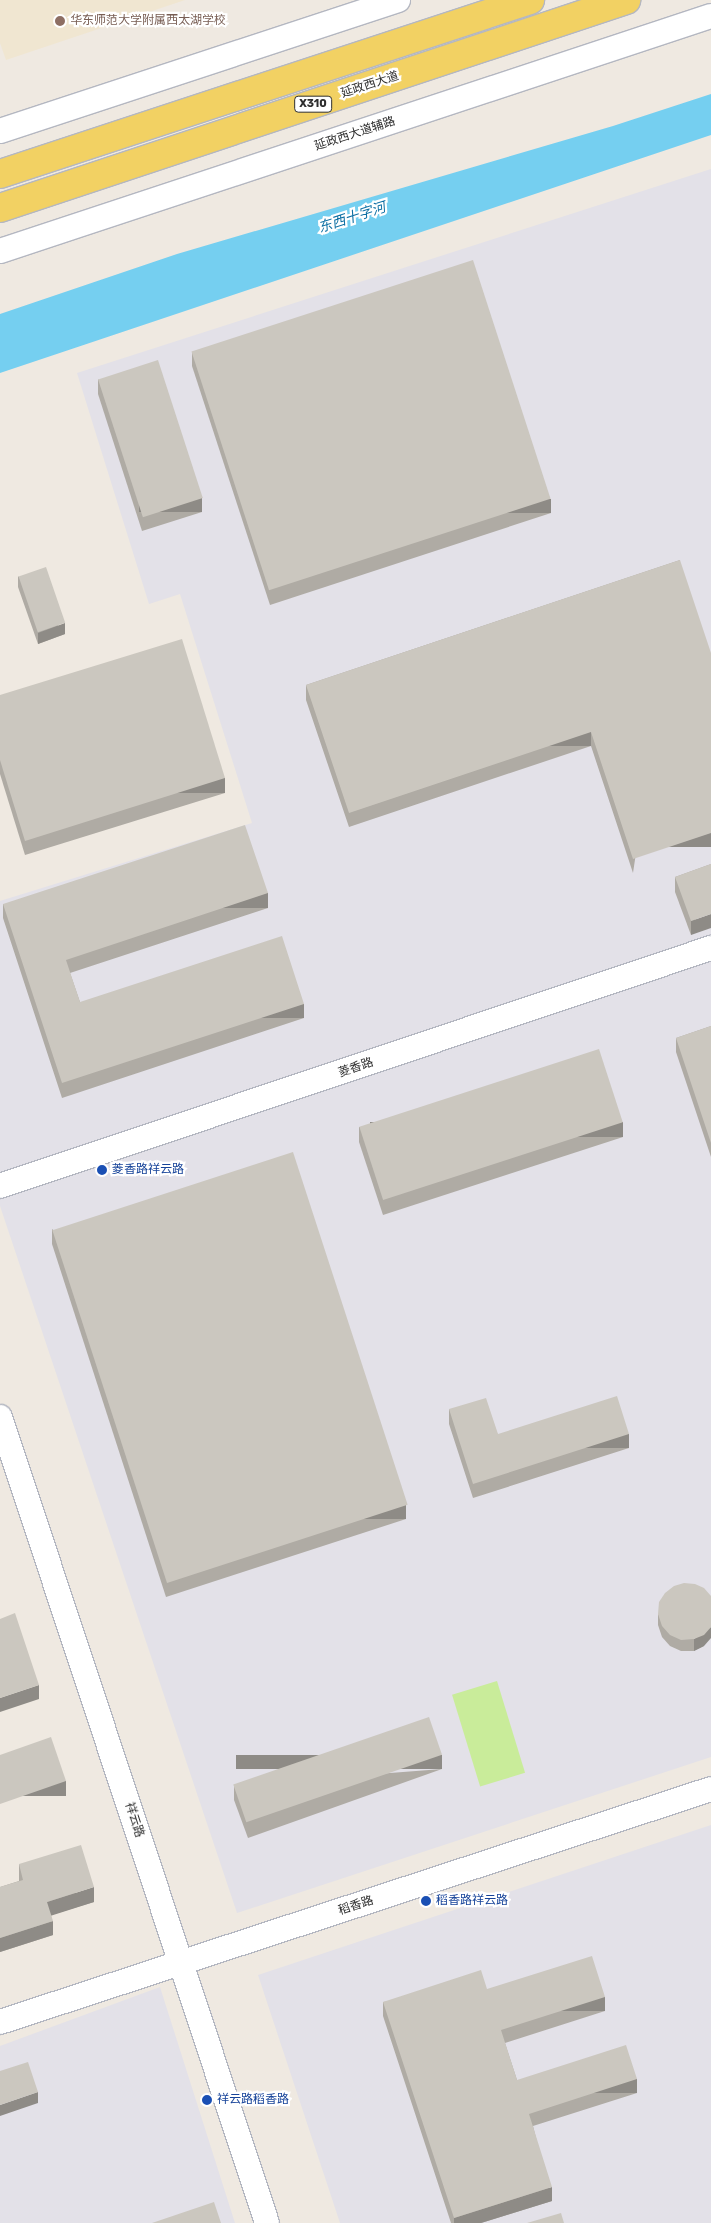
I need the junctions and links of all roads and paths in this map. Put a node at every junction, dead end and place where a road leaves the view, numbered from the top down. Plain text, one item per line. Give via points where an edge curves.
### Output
1 (398, 0) edge
2 (530, 0) edge
3 (626, 0) edge
4 (711, 16) edge
5 (0, 132) edge
6 (0, 174) edge
7 (0, 208) edge
8 (0, 251) edge
9 (711, 948) edge
10 (0, 1186) edge
11 (0, 1416) edge
12 (711, 1789) edge
13 (182, 1963) junction
14 (0, 2022) edge
15 (267, 2223) edge

1 - 5 street
2 - 6 main road, X310
3 - 7 main road, 延政西大道 / X310
4 - 8 street, 延政西大道辅路
9 - 10 street, 菱香路
11 - 13 street, 祥云路
12 - 13 street, 稻香路
13 - 14 street, 稻香路
13 - 15 street, 祥云路

